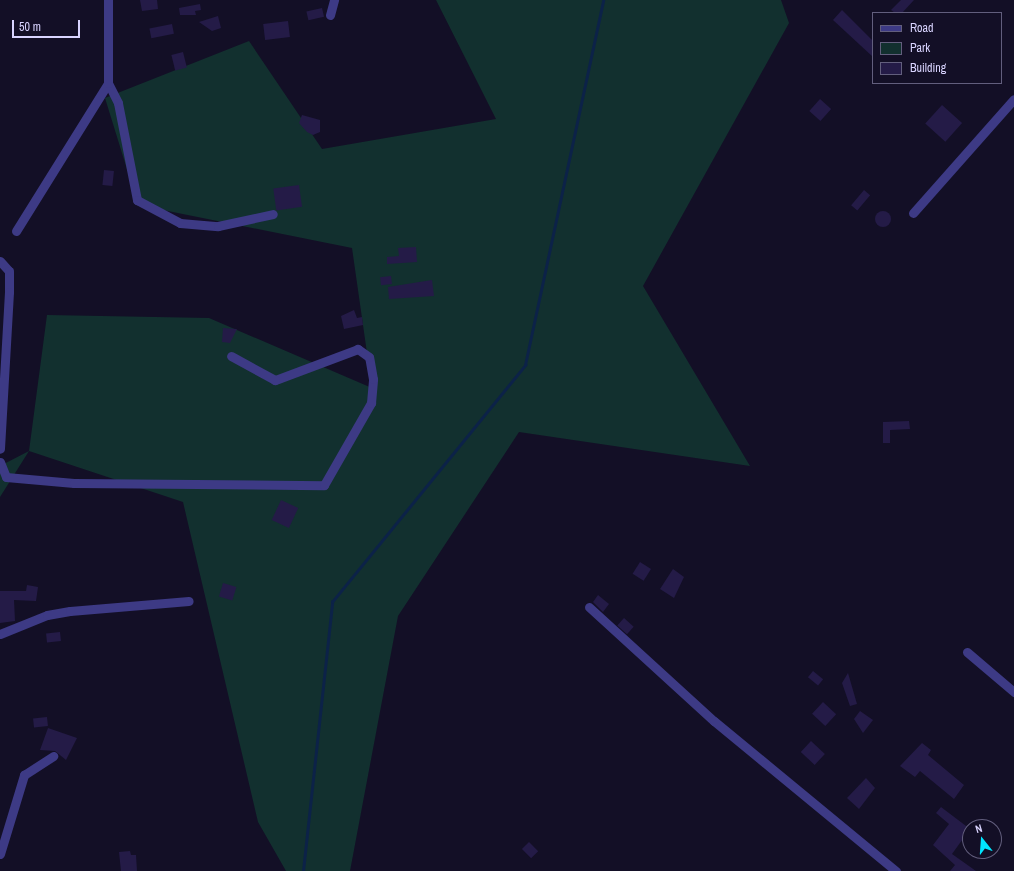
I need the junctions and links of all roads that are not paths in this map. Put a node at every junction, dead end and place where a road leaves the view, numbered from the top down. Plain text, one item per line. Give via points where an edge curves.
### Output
1 (108, 0) edge
2 (334, 0) edge
3 (330, 15) dead end
4 (108, 84) junction
5 (1014, 99) edge
6 (913, 213) dead end
7 (273, 214) dead end
8 (16, 231) dead end
9 (0, 261) edge
10 (231, 356) dead end
11 (0, 449) edge
12 (0, 462) edge
13 (189, 601) dead end
14 (589, 607) dead end
15 (0, 634) edge
16 (967, 652) dead end
17 (1014, 692) edge
18 (53, 756) dead end
19 (0, 854) edge
20 (896, 871) edge

1 - 4 street
2 - 3 street
4 - 7 street via 118,103 137,200 180,223 218,226
4 - 8 street
5 - 6 street
9 - 11 street via 9,271
10 - 12 street via 275,380 358,349 369,357 371,403 324,485 74,483 6,477
13 - 15 street via 47,615
14 - 20 street via 714,721
16 - 17 street
18 - 19 street via 24,775

